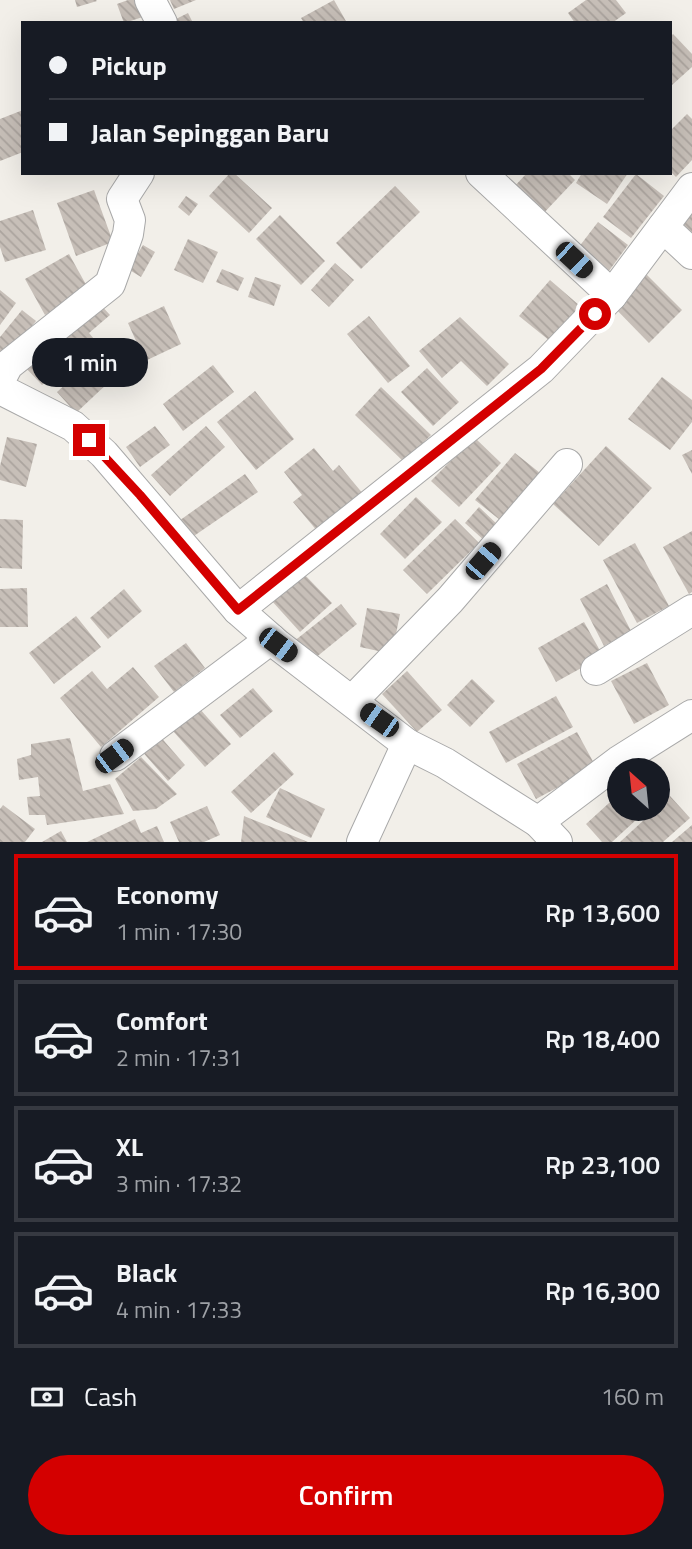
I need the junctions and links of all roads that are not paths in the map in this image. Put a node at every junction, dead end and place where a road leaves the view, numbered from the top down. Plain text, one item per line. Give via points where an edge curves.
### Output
1 (150, 0) edge
2 (161, 21) edge
3 (138, 175) edge
4 (483, 175) edge
5 (692, 188) edge
6 (663, 227) junction
7 (692, 254) edge
8 (612, 295) junction
9 (0, 380) edge
10 (0, 388) edge
11 (567, 464) dead end
12 (238, 610) junction
13 (692, 610) edge
14 (271, 639) junction
15 (596, 670) dead end
16 (352, 701) junction
17 (692, 715) edge
18 (408, 744) junction
19 (114, 756) dead end
20 (548, 832) edge
21 (362, 842) edge

1 - 2 street
3 - 9 street via 122,198 130,220 110,284 8,365
4 - 8 street
5 - 6 street
6 - 7 street
6 - 8 street
8 - 12 street via 541,369
10 - 12 street via 73,426 104,454
11 - 16 street via 450,600
12 - 14 street
13 - 15 street
14 - 16 street
14 - 19 street
16 - 18 street
17 - 20 street via 619,761
18 - 20 street via 445,763
18 - 21 street

